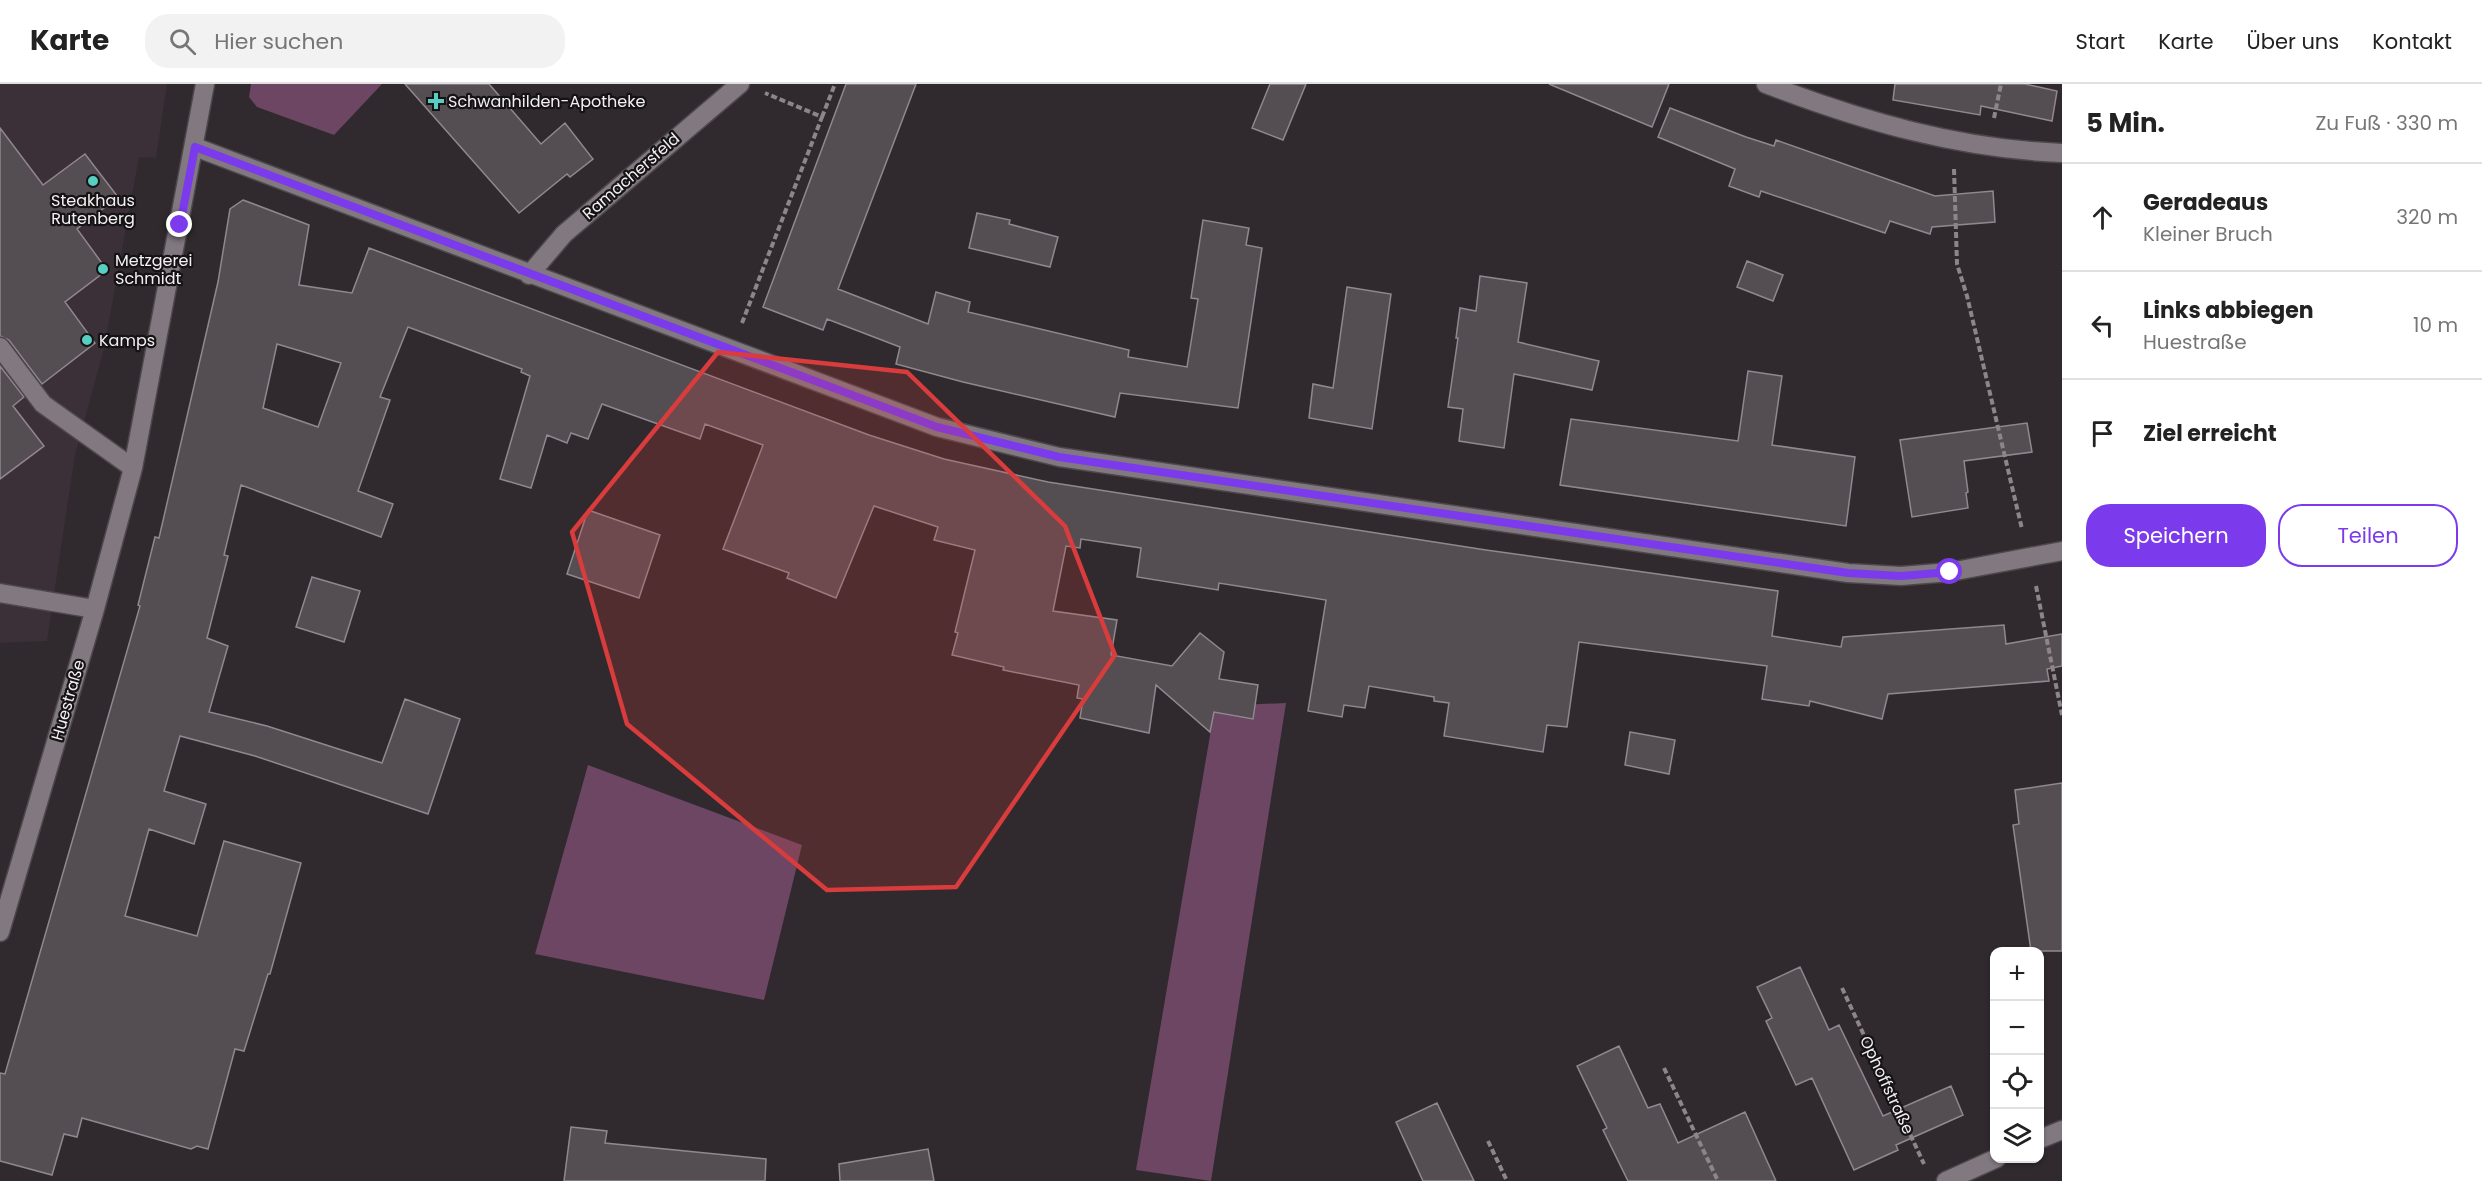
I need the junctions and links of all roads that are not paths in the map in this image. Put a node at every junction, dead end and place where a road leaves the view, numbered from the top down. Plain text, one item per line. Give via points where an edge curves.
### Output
1 (205, 84) edge
2 (740, 84) edge
3 (1766, 84) edge
4 (195, 147) junction
5 (2062, 153) edge
6 (529, 275) junction
7 (0, 347) edge
8 (133, 468) junction
9 (2062, 551) edge
10 (0, 593) edge
11 (95, 609) junction
12 (0, 932) edge
13 (2062, 1130) edge
14 (2044, 1137) edge
15 (1990, 1161) edge
16 (1946, 1181) edge

1 - 4 street, Huestraße
2 - 6 street, Ramachersfeld via 564,234
3 - 5 street via 1900,130 1988,147
4 - 6 street
4 - 8 street, Huestraße
6 - 9 street via 937,427 1059,457 1848,573 1901,576 1950,572
7 - 8 street via 43,404
8 - 11 street, Huestraße
10 - 11 street
11 - 12 street, Huestraße
13 - 14 street
15 - 16 street

